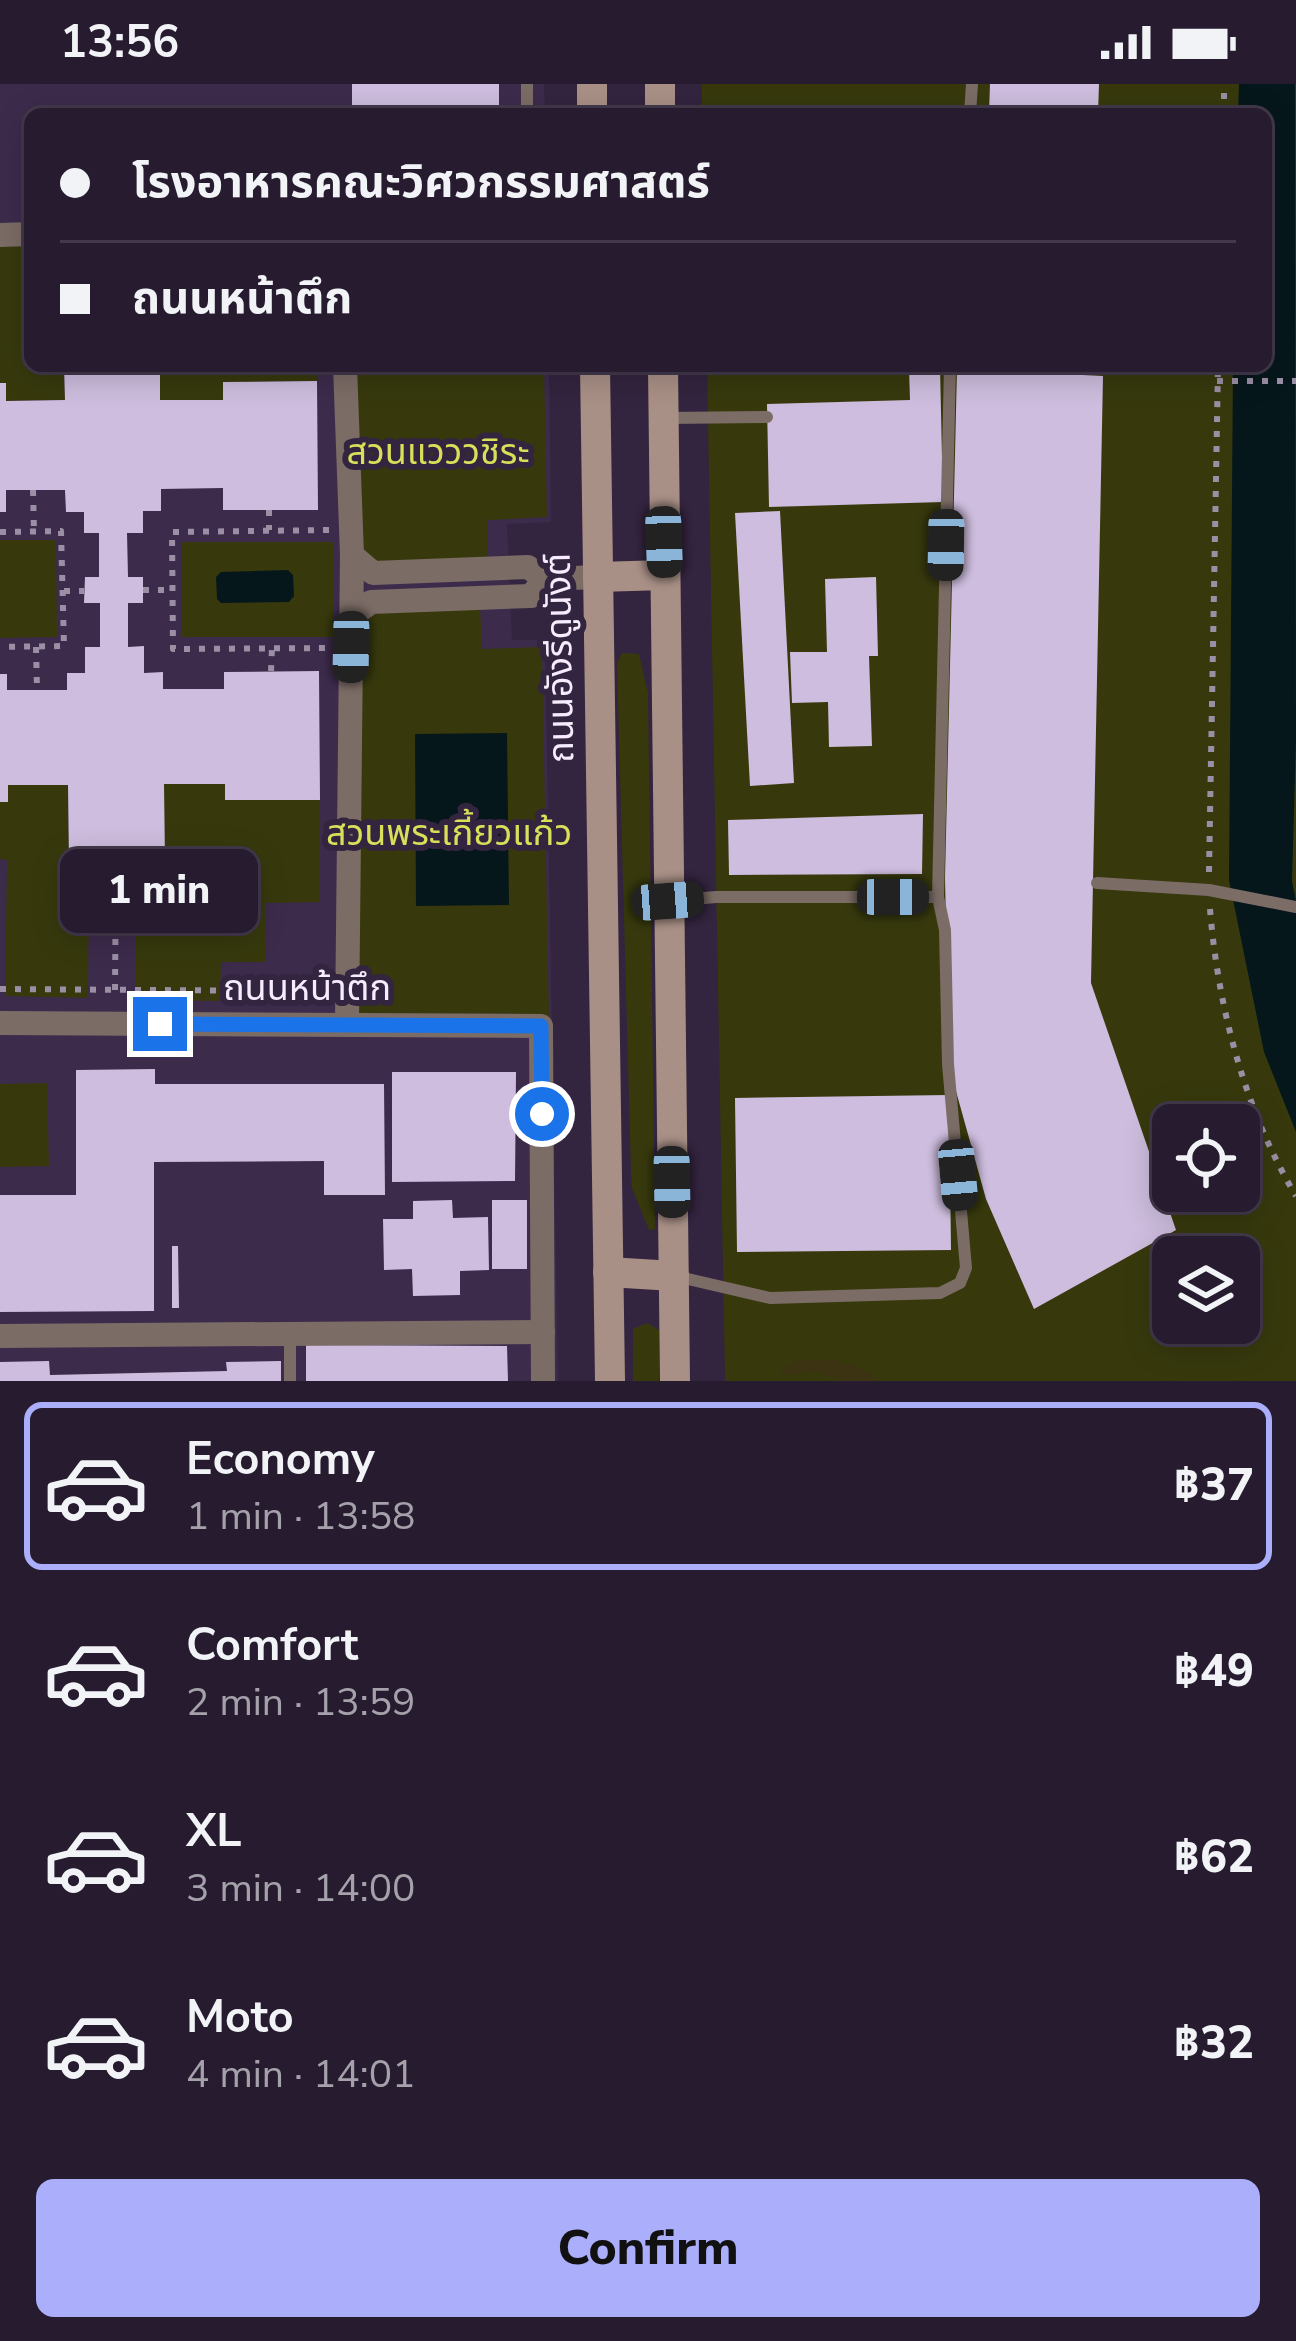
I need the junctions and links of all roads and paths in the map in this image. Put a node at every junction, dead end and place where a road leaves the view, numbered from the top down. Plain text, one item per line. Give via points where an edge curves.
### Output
1 (345, 372) edge
2 (595, 372) edge
3 (662, 372) edge
4 (949, 372) edge
5 (1217, 372) edge
6 (1217, 381) junction
7 (1296, 381) edge
8 (767, 417) dead end
9 (663, 418) junction
10 (33, 490) dead end
11 (269, 510) dead end
12 (34, 531) junction
13 (269, 531) junction
14 (0, 532) edge
15 (351, 543) junction
16 (665, 575) junction
17 (598, 577) junction
18 (544, 579) junction
19 (143, 590) dead end
20 (172, 590) junction
21 (62, 591) junction
22 (84, 591) dead end
23 (352, 616) junction
24 (37, 646) junction
25 (0, 647) edge
26 (351, 647) junction
27 (272, 648) junction
28 (272, 671) dead end
29 (37, 690) dead end
30 (116, 862) dead end
31 (1097, 884) dead end
32 (1208, 890) junction
33 (938, 897) junction
34 (668, 901) junction
35 (1296, 907) edge
36 (0, 989) edge
37 (115, 992) junction
38 (294, 1001) dead end
39 (0, 1023) edge
40 (115, 1024) junction
41 (347, 1024) junction
42 (1296, 1196) edge
43 (608, 1272) junction
44 (674, 1276) junction
45 (543, 1332) junction
46 (290, 1334) junction
47 (0, 1336) edge
48 (290, 1381) edge
49 (544, 1381) edge
50 (610, 1381) edge
51 (675, 1381) edge

1 - 15 street
2 - 17 main road, ถนนอังรีดูนังต์
3 - 9 main road
4 - 33 lane
5 - 6 path
6 - 7 path
6 - 32 path
8 - 9 lane
9 - 16 main road
10 - 12 path
11 - 13 path
12 - 14 path
12 - 21 path via 61,531
13 - 15 path
13 - 20 path via 172,532
15 - 18 street via 373,573 528,567
15 - 23 street
16 - 17 main road
16 - 34 main road
17 - 18 street
17 - 43 main road, ถนนอังรีดูนังต์
18 - 23 street via 531,596 371,602
19 - 20 path
20 - 27 path via 173,649
21 - 22 path
21 - 24 path via 64,646
23 - 26 street
24 - 25 path
24 - 29 path
26 - 27 path
26 - 41 street
27 - 28 path
30 - 37 path
31 - 32 lane
32 - 35 lane
32 - 42 path via 1232,1037 1274,1160
33 - 34 lane
33 - 44 lane via 966,1268 960,1283 940,1293 770,1298
34 - 44 main road
36 - 37 path
37 - 38 path via 295,991
37 - 40 path
39 - 40 street, ถนนหน้าตึก
40 - 41 street, ถนนหน้าตึก
41 - 45 street, ถนนหน้าตึก via 541,1026
43 - 44 main road
43 - 50 main road, ถนนอังรีดูนังต์
44 - 51 main road
45 - 46 street
45 - 49 street
46 - 47 street
46 - 48 lane

